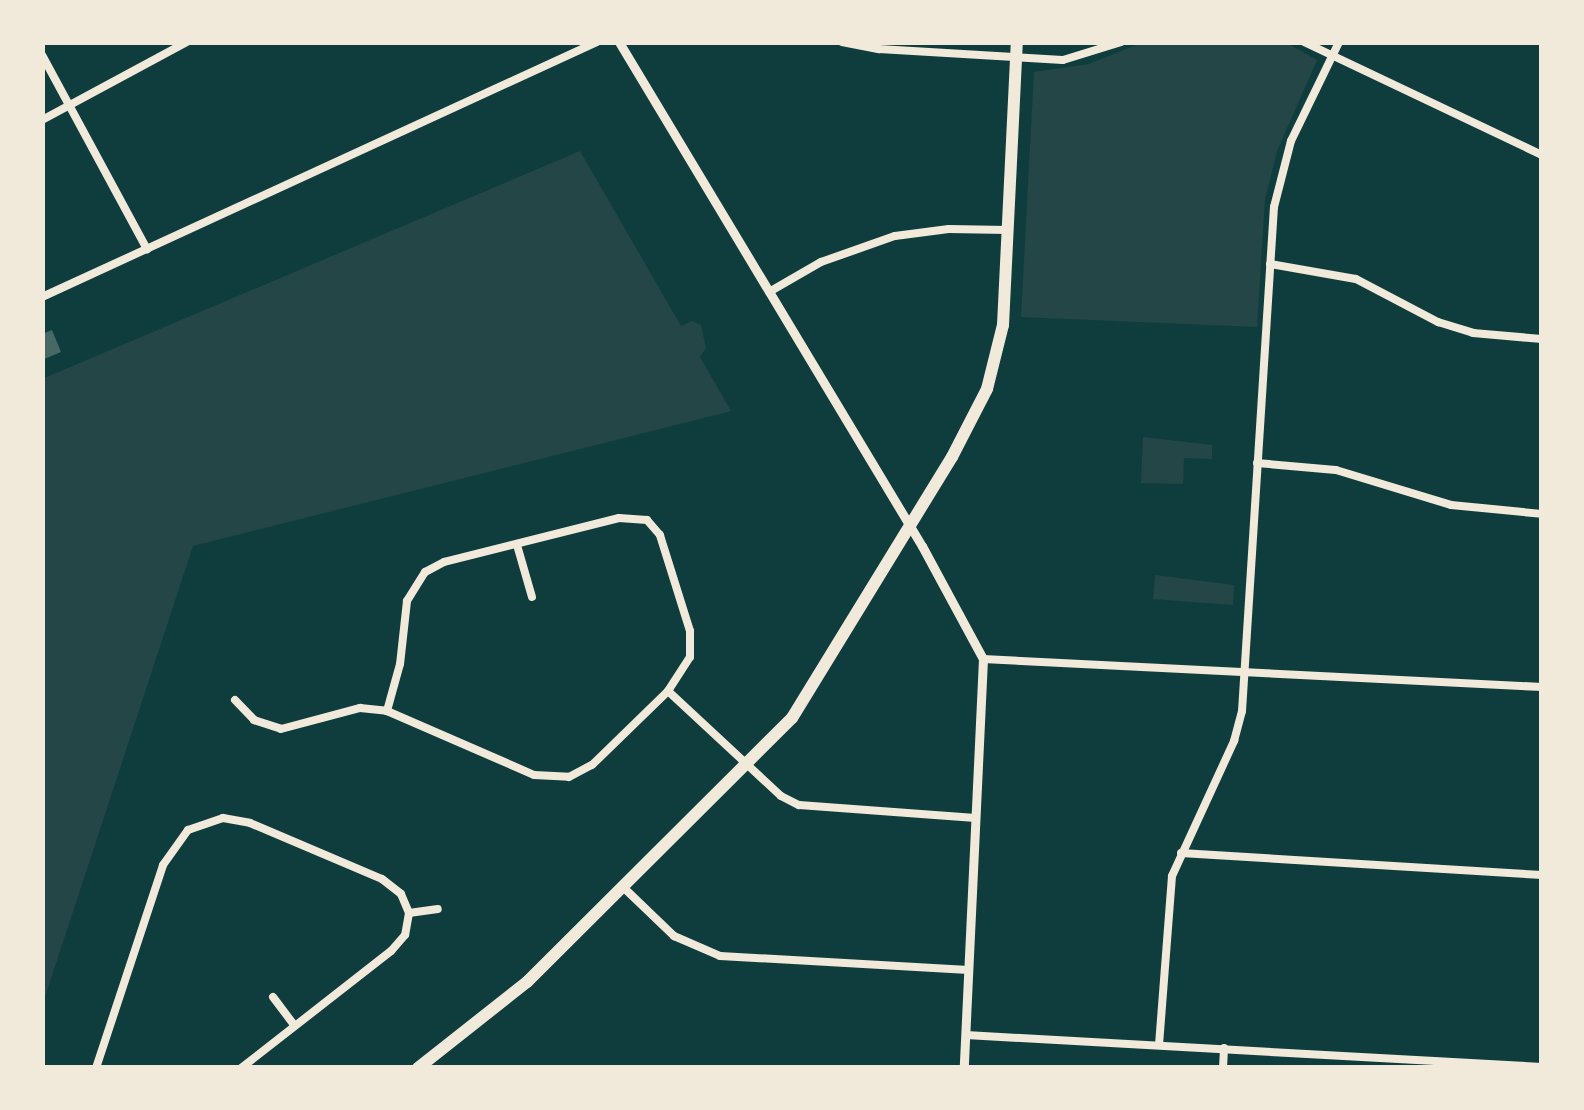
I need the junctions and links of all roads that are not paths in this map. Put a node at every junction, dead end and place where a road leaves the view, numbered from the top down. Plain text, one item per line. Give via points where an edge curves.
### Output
1 (188, 42) edge
2 (596, 42) edge
3 (619, 42) edge
4 (842, 42) edge
5 (1017, 42) edge
6 (1121, 42) edge
7 (1304, 42) edge
8 (1339, 42) edge
9 (42, 55) edge
10 (1331, 57) junction
11 (1016, 58) junction
12 (71, 105) junction
13 (42, 120) edge
14 (1542, 155) edge
15 (1007, 230) junction
16 (147, 249) junction
17 (1269, 264) junction
18 (769, 292) junction
19 (42, 297) edge
20 (1542, 339) edge
21 (1258, 463) junction
22 (654, 507) dead end
23 (1542, 514) edge
24 (647, 520) junction
25 (911, 527) junction
26 (517, 545) junction
27 (532, 597) dead end
28 (983, 659) junction
29 (1246, 668) junction
30 (1542, 687) edge
31 (668, 691) junction
32 (236, 700) dead end
33 (387, 711) junction
34 (747, 763) junction
35 (976, 818) junction
36 (1181, 853) junction
37 (1542, 874) edge
38 (623, 887) junction
39 (438, 909) dead end
40 (409, 914) junction
41 (969, 970) junction
42 (273, 997) dead end
43 (295, 1026) junction
44 (966, 1035) junction
45 (1159, 1045) junction
46 (1224, 1048) junction
47 (1542, 1066) edge
48 (97, 1068) edge
49 (241, 1068) edge
50 (418, 1068) edge
51 (964, 1068) edge
52 (1222, 1068) edge

1 - 12 street
2 - 16 street
3 - 18 street
4 - 11 street
5 - 11 main road
6 - 11 street via 1076,58
7 - 10 street
8 - 10 street
9 - 12 street
10 - 14 street
10 - 17 street via 1285,156
11 - 15 main road
12 - 13 street
12 - 16 street
15 - 18 street via 895,236 821,262
15 - 25 main road via 1003,325 987,388
16 - 19 street
17 - 20 street via 1356,279 1473,333
17 - 21 street
18 - 25 street
21 - 23 street via 1336,470 1468,508
21 - 29 street
22 - 24 street
24 - 26 street via 619,518
24 - 31 street via 664,544 690,631 690,657
25 - 28 street
25 - 34 main road via 810,695
26 - 27 street
26 - 33 street via 444,562 418,579
28 - 29 street
28 - 35 street
29 - 30 street
29 - 36 street via 1234,741
31 - 33 street via 592,765 559,779
31 - 34 street
32 - 33 street via 254,720 280,729 360,708
34 - 35 street via 781,796 817,809
34 - 38 main road
35 - 41 street
36 - 37 street
36 - 45 street via 1168,897
38 - 41 street via 674,936 720,956
38 - 50 main road via 527,982
39 - 40 street
40 - 43 street via 391,951
40 - 48 street via 401,893 382,879 250,823 197,824 163,865
41 - 44 street
42 - 43 street
43 - 49 street
44 - 45 street
44 - 51 street
45 - 46 street
46 - 47 street
46 - 52 street

